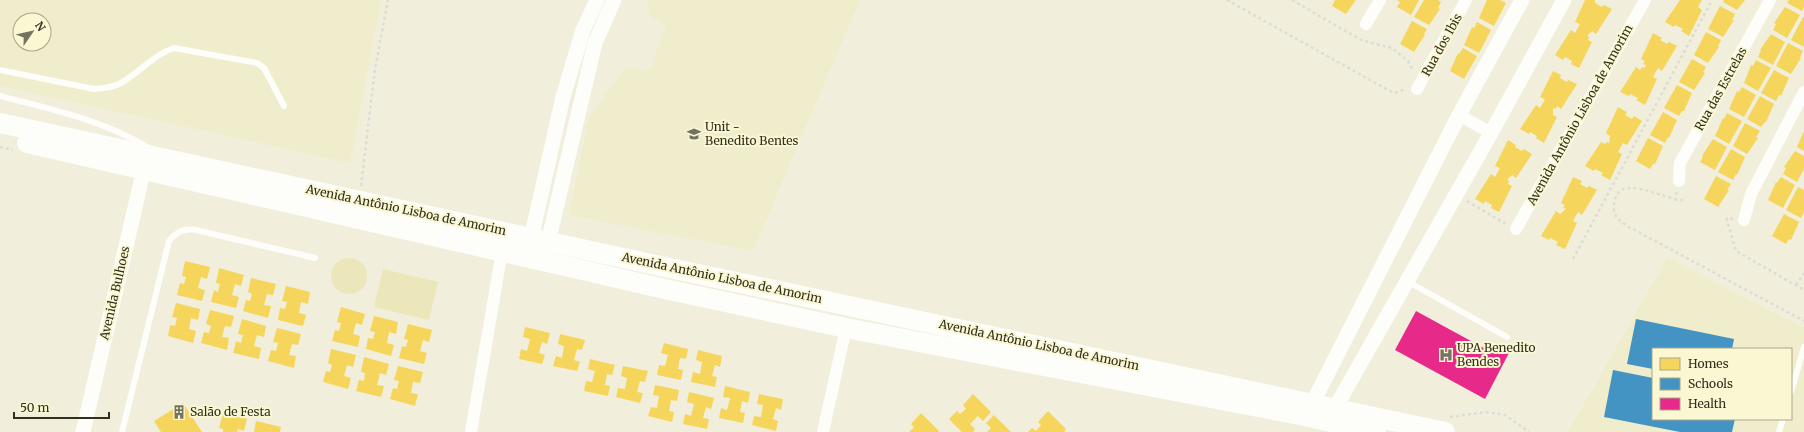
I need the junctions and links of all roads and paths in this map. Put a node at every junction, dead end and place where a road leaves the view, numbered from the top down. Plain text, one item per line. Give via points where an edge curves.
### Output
1 (388, 0) edge
2 (597, 0) edge
3 (614, 0) edge
4 (1227, 0) edge
5 (1292, 0) edge
6 (1380, 0) edge
7 (1466, 0) edge
8 (1522, 0) edge
9 (1564, 0) edge
10 (1645, 0) edge
11 (1712, 0) edge
12 (1770, 0) edge
13 (1297, 1) edge
14 (1366, 24) dead end
15 (0, 70) edge
16 (1413, 75) dead end
17 (1414, 88) joint
18 (1804, 92) edge
19 (0, 96) edge
20 (284, 106) dead end
21 (1459, 115) junction
22 (0, 132) edge
23 (1491, 133) junction
24 (167, 159) junction
25 (145, 162) junction
26 (1679, 181) dead end
27 (1456, 195) junction
28 (1683, 200) dead end
29 (359, 201) junction
30 (1744, 220) joint
31 (1516, 229) joint
32 (537, 249) junction
33 (502, 251) junction
34 (315, 258) dead end
35 (1573, 258) dead end
36 (1804, 273) edge
37 (1407, 281) junction
38 (1796, 286) junction
39 (1804, 290) edge
40 (1804, 322) edge
41 (846, 328) junction
42 (1507, 337) dead end
43 (1804, 347) edge
44 (1792, 389) edge
45 (1309, 410) junction
46 (1783, 420) edge
47 (1329, 421) edge
48 (83, 432) edge
49 (122, 432) edge
50 (471, 432) edge
51 (823, 432) edge
52 (1376, 432) edge
53 (1445, 432) edge
54 (1779, 432) edge

1 - 29 path via 375,69
2 - 32 street via 583,30 563,97
3 - 32 street via 594,43
4 - 17 path via 1388,90 1395,93
5 - 13 path
6 - 14 street
7 - 17 street, Rua dos Ibis
8 - 21 street
9 - 23 street
10 - 31 street, Avenida Antônio Lisboa de Amorim
11 - 35 path
12 - 26 street, Rua das Estrelas via 1680,163
13 - 16 path via 1361,40 1396,51 1408,61
15 - 20 lane via 94,89 107,88 118,84 163,52 174,48 257,63 264,68
18 - 30 street via 1751,194
19 - 24 lane via 70,113 102,124
21 - 23 street
21 - 45 street
22 - 25 main road, Avenida Antônio Lisboa de Amorim
23 - 27 street
24 - 25 main road, Avenida Antônio Lisboa de Amorim
24 - 29 main road, Avenida Antônio Lisboa de Amorim
25 - 33 main road, Avenida Antônio Lisboa de Amorim
25 - 48 street, Avenida Bulhoes
27 - 31 path
27 - 37 street
28 - 40 path via 1676,201 1634,187 1621,191 1616,197 1614,212 1629,227
29 - 32 main road, Avenida Antônio Lisboa de Amorim
30 - 38 path via 1727,218 1736,252
32 - 33 main road, Avenida Antônio Lisboa de Amorim
32 - 41 main road, Avenida Antônio Lisboa de Amorim
32 - 45 main road, Avenida Antônio Lisboa de Amorim
33 - 50 street
34 - 49 lane via 196,230 177,232 169,241
36 - 38 path
37 - 42 lane
37 - 47 street
38 - 39 path
41 - 45 main road, Avenida Antônio Lisboa de Amorim
41 - 51 street
43 - 44 lane
45 - 47 main road, Avenida Antônio Lisboa de Amorim
46 - 54 lane
47 - 52 main road, Avenida Antônio Lisboa de Amorim
47 - 53 main road, Avenida Antônio Lisboa de Amorim

